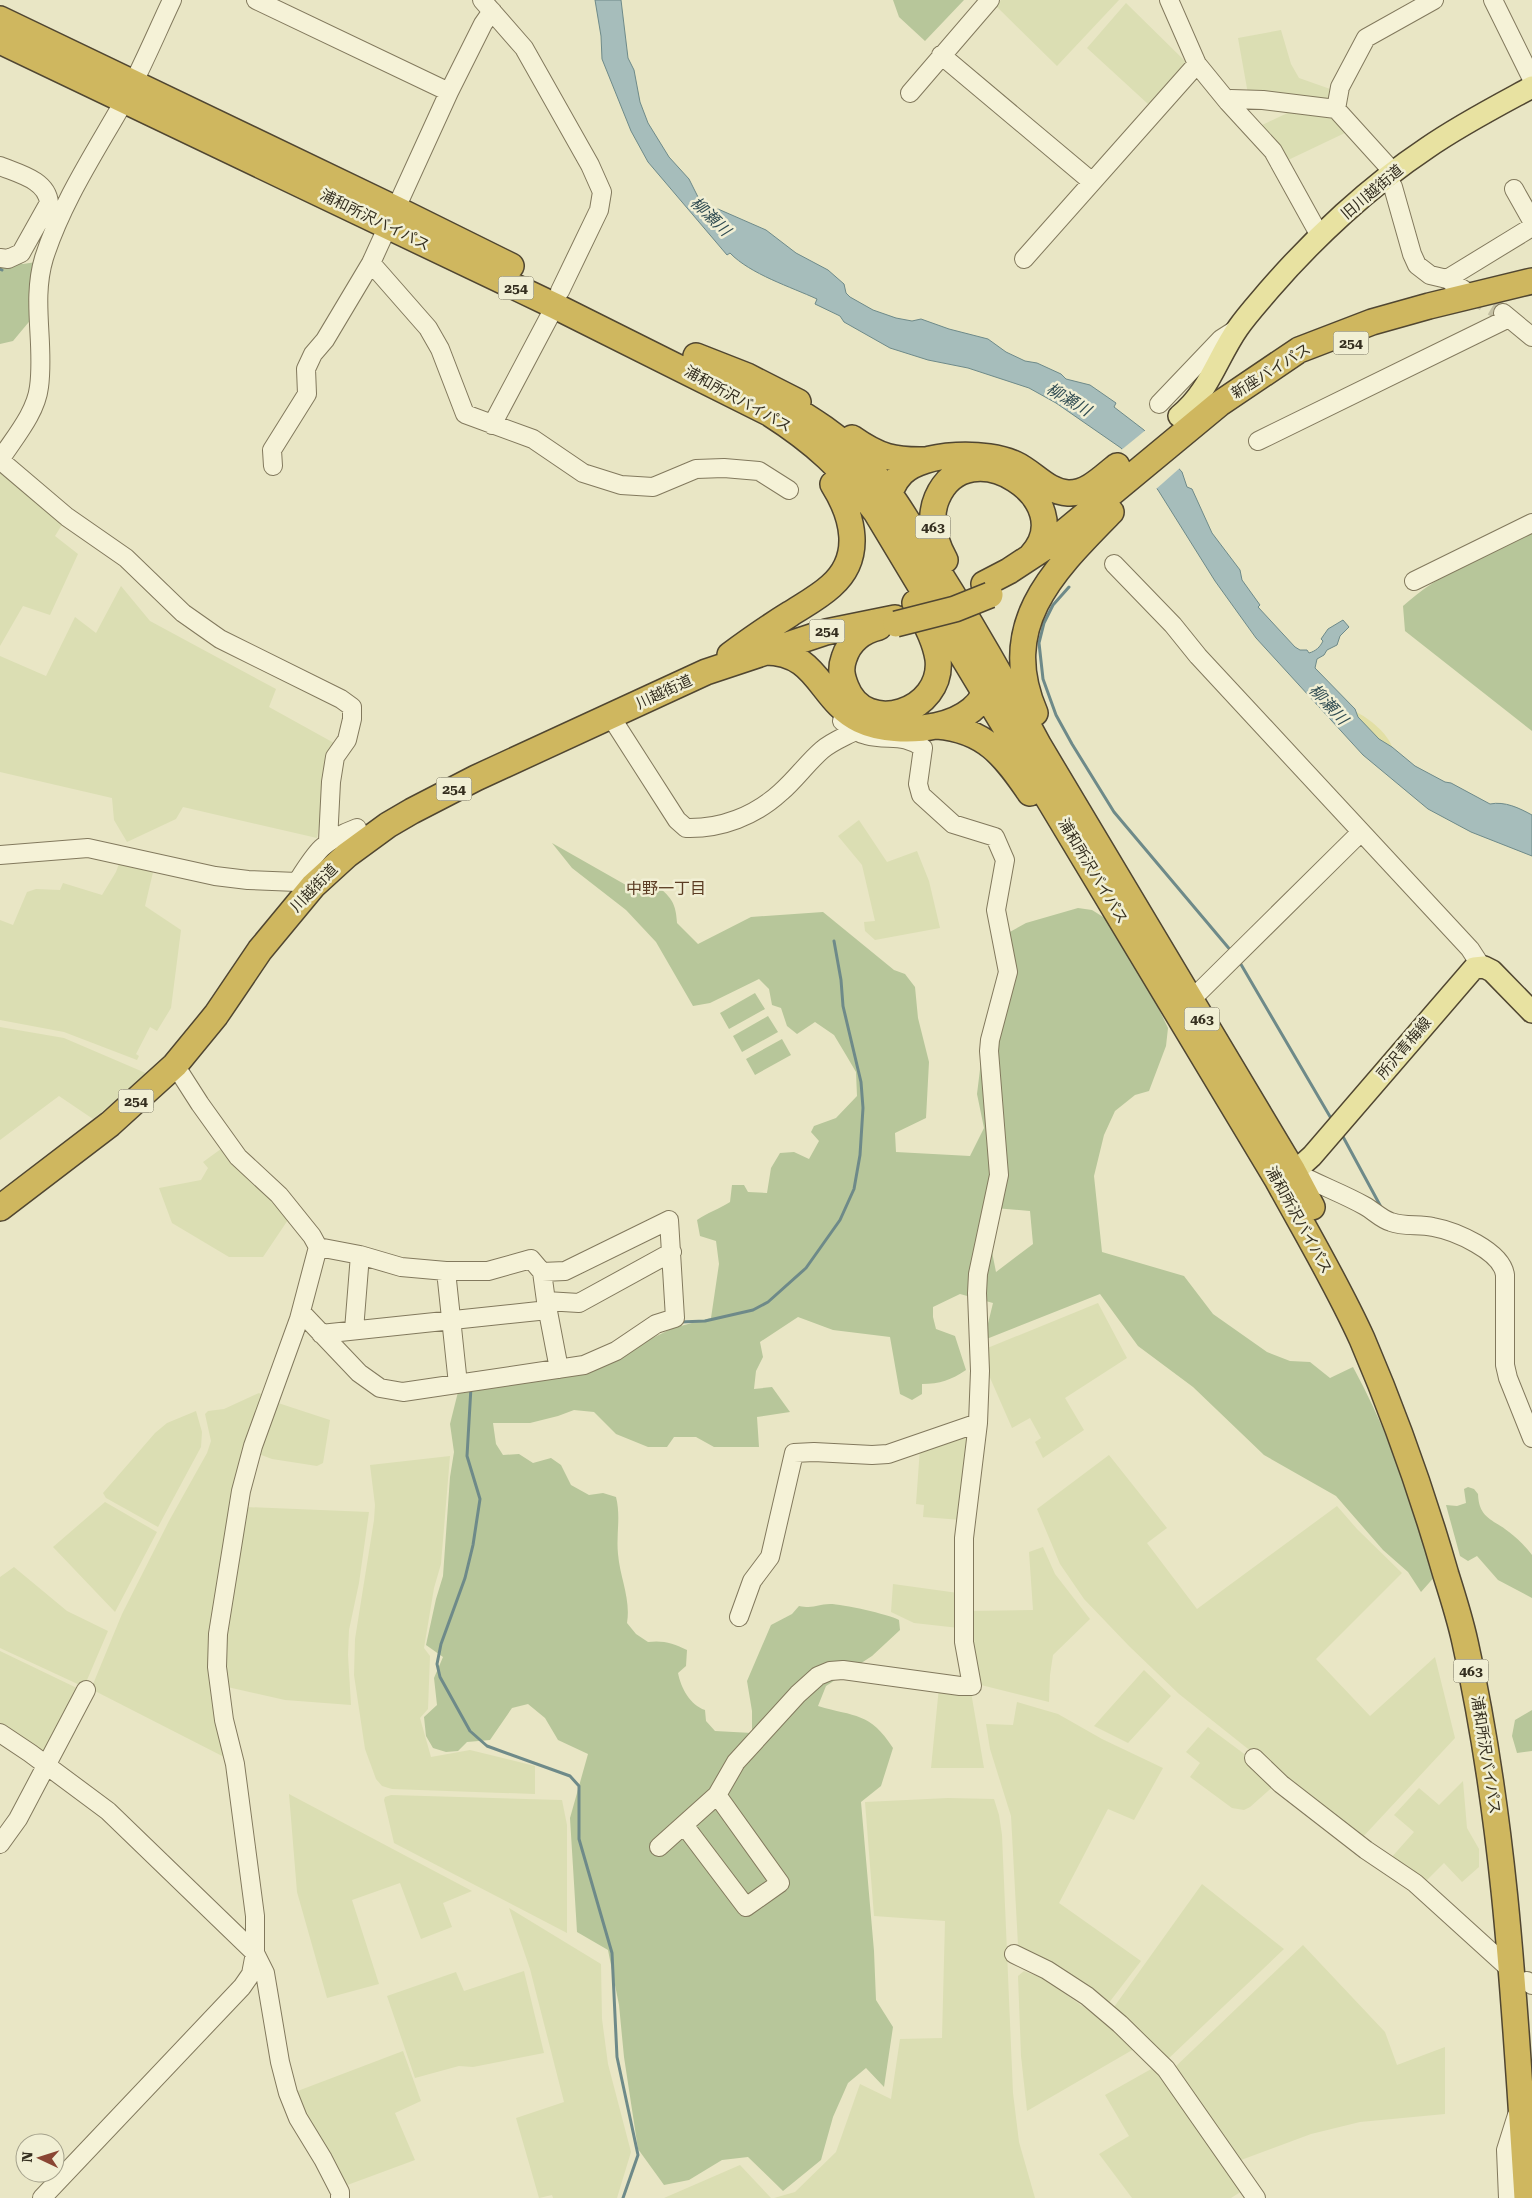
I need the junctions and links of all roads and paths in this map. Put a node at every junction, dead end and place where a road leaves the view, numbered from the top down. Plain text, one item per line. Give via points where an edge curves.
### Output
1 (172, 0) edge
2 (256, 0) edge
3 (990, 0) edge
4 (1169, 0) edge
5 (1434, 0) edge
6 (1493, 0) edge
7 (487, 6) edge
8 (0, 19) edge
9 (0, 42) edge
10 (941, 55) junction
11 (1197, 64) junction
12 (1532, 79) edge
13 (1532, 87) edge
14 (128, 92) junction
15 (449, 92) junction
16 (910, 93) dead end
17 (1228, 102) junction
18 (1336, 109) junction
19 (0, 166) edge
20 (1390, 175) junction
21 (1091, 181) junction
22 (1514, 189) dead end
23 (392, 217) junction
24 (1532, 221) edge
25 (1532, 227) edge
26 (1320, 236) junction
27 (0, 258) edge
28 (1024, 258) dead end
29 (372, 263) junction
30 (1448, 279) junction
31 (1532, 282) edge
32 (1464, 290) tunnel mouth
33 (1532, 294) edge
34 (558, 298) junction
35 (1532, 337) edge
36 (696, 356) junction
37 (726, 390) junction
38 (492, 425) junction
39 (1182, 427) junction
40 (1258, 441) dead end
41 (0, 460) edge
42 (927, 460) junction
43 (272, 466) dead end
44 (834, 484) junction
45 (788, 490) dead end
46 (889, 494) junction
47 (1103, 501) junction
48 (1532, 523) edge
49 (1078, 525) junction
50 (1043, 540) junction
51 (1023, 563) junction
52 (1114, 564) dead end
53 (1144, 580) dead end
54 (945, 581) junction
55 (1414, 581) dead end
56 (987, 590) junction
57 (895, 618) junction
58 (1173, 625) junction
59 (951, 634) junction
60 (762, 652) junction
61 (712, 668) junction
62 (804, 679) dead end
63 (985, 691) junction
64 (611, 717) junction
65 (936, 725) junction
66 (1040, 725) junction
67 (855, 731) junction
68 (356, 828) dead end
69 (1361, 832) junction
70 (336, 845) junction
71 (0, 855) edge
72 (1113, 867) junction
73 (305, 884) junction
74 (1140, 948) junction
75 (1480, 966) junction
76 (1191, 1000) junction
77 (1532, 1012) edge
78 (175, 1065) junction
79 (1285, 1175) junction
80 (0, 1208) edge
81 (318, 1247) junction
82 (672, 1252) junction
83 (360, 1255) junction
84 (446, 1271) junction
85 (542, 1272) junction
86 (547, 1305) junction
87 (301, 1312) junction
88 (451, 1321) junction
89 (354, 1330) junction
90 (321, 1334) junction
91 (559, 1370) junction
92 (458, 1384) junction
93 (978, 1423) junction
94 (1532, 1438) edge
95 (739, 1617) dead end
96 (86, 1690) dead end
97 (0, 1733) edge
98 (1254, 1758) dead end
99 (46, 1765) junction
100 (717, 1795) junction
101 (684, 1825) junction
102 (0, 1844) edge
103 (658, 1847) dead end
104 (255, 1953) junction
105 (1014, 1954) dead end
106 (1524, 1979) edge
107 (1532, 2058) edge
108 (1522, 2197) edge
109 (42, 2198) edge
110 (340, 2198) edge
111 (1256, 2198) edge

1 - 14 street
2 - 15 street
3 - 10 street
4 - 11 street
5 - 18 street via 1366,38 1340,87
6 - 12 street
7 - 15 street via 483,24
7 - 34 street via 524,48 602,192 599,210
8 - 14 highway, 浦和所沢バイパス / 254
9 - 14 highway, 浦和所沢バイパス / 254
10 - 16 street
10 - 21 street
11 - 17 street
11 - 21 street
13 - 20 main road, 旧川越街道 via 1426,148
14 - 23 highway, 浦和所沢バイパス / 254
14 - 41 street via 56,224 39,282 39,387 34,405
15 - 23 street
17 - 18 street via 1231,99 1263,100
17 - 26 street via 1273,151
18 - 20 street
19 - 27 street via 42,185 49,203 21,253 15,257
20 - 26 main road, 旧川越街道
20 - 30 street via 1417,265 1430,274
21 - 28 street
22 - 24 street
23 - 29 street
23 - 34 highway, 浦和所沢バイパス / 254
25 - 30 street
26 - 39 main road, 旧川越街道 via 1237,328
29 - 38 street via 428,328 440,349 465,414
29 - 43 street via 313,354 306,369 307,394 272,450
30 - 32 street
31 - 39 highway, 新座バイパス / 254 via 1402,313 1299,350
33 - 39 highway, 新座バイパス / 254 via 1434,317 1348,344 1316,357 1237,404
34 - 36 highway, 浦和所沢バイパス / 254
34 - 37 highway, 浦和所沢バイパス / 254
34 - 38 street
35 - 40 street via 1506,315
36 - 42 highway, 254 via 780,391 886,458
36 - 46 highway, 浦和所沢バイパス / 254 via 815,422 848,447
37 - 44 highway via 808,456
37 - 59 highway, 浦和所沢バイパス / 254 via 770,413 835,462 876,512
38 - 45 street via 533,438 583,473 621,485 652,487 696,469 724,468 759,471
39 - 47 highway, 新座バイパス / 254
41 - 70 street via 68,517 126,558 183,613 220,639 341,699 352,708 347,740 336,757 331,782
42 - 46 highway via 903,473
42 - 47 highway via 987,456 1017,464 1054,490
44 - 57 highway via 861,514 902,580 934,643 938,660 932,690 921,703 894,714 875,713 860,705 848,692 842,676 842,664 846,650 862,634
44 - 61 highway via 848,511 852,538 848,561 841,575 813,600
46 - 54 highway, 浦和所沢バイパス / 254
46 - 59 highway via 888,518 892,529 935,599
47 - 49 highway, 新座バイパス / 254
47 - 50 highway
47 - 56 highway via 1045,561
47 - 66 highway via 1085,538 1053,576 1029,616 1023,638 1024,678
48 - 55 street
49 - 51 highway, 川越街道 / 254
49 - 56 highway, 川越街道 / 254 via 1037,560
50 - 51 highway
50 - 66 highway, 463 via 1043,517 1033,494 1006,474 989,469 970,468 955,475 941,489 932,510 933,531 940,551
51 - 56 highway, 川越街道 / 254
52 - 58 street
53 - 58 street
54 - 63 highway via 986,664
54 - 72 highway, 浦和所沢バイパス / 463
56 - 57 highway, 川越街道 / 254 via 949,598
57 - 60 highway, 川越街道 / 254 via 826,632
57 - 61 highway, 川越街道 / 254 via 798,634
58 - 69 street
59 - 63 highway, 浦和所沢バイパス / 463
60 - 61 highway, 川越街道 / 254
60 - 65 highway via 778,652 800,660 849,713 861,720 900,728
61 - 64 highway, 川越街道 / 254
62 - 67 street via 833,714
63 - 65 highway via 968,713
63 - 74 highway, 浦和所沢バイパス / 463
64 - 67 street via 677,820 686,828 702,829 759,809 781,792 823,749
64 - 70 highway, 川越街道 / 254 via 440,796 388,825
65 - 74 highway via 975,734 1001,756
66 - 72 highway
67 - 93 street via 882,738 912,740 923,748 918,784 921,795 952,824 995,837 1004,860 996,910 1008,972 989,1052 999,1176 978,1274
68 - 70 street
69 - 75 street via 1470,949
69 - 76 street
70 - 73 highway, 川越街道 / 254
71 - 73 street via 88,848 215,876
72 - 76 highway, 浦和所沢バイパス / 463
73 - 78 highway, 川越街道 / 254 via 216,1015
74 - 79 highway, 浦和所沢バイパス / 463
75 - 77 main road via 1495,974
75 - 79 main road, 所沢青梅線 via 1466,975 1312,1156
76 - 79 highway, 浦和所沢バイパス / 463
78 - 80 highway, 川越街道 / 254 via 110,1124
78 - 81 street via 238,1157 279,1195
79 - 94 street via 1364,1206 1392,1223 1434,1227 1454,1233 1499,1260 1505,1275 1508,1378
79 - 106 highway, 浦和所沢バイパス / 463 via 1349,1276 1374,1330 1408,1407 1452,1536 1480,1636 1510,1793 1521,1886
81 - 83 street
81 - 87 street
82 - 85 street via 668,1220 565,1271
82 - 86 street via 579,1302
82 - 91 street via 675,1318 656,1324 616,1351 584,1365
83 - 84 street via 401,1267
83 - 89 street
84 - 85 street via 488,1271 531,1259
84 - 88 street
85 - 86 street
86 - 88 street
86 - 91 street
87 - 90 street
87 - 104 street via 253,1446 241,1490 218,1634 216,1667 235,1764 255,1916
88 - 89 street
88 - 92 street
89 - 90 street
90 - 92 street via 359,1373 380,1388 403,1392
91 - 92 street
93 - 95 street via 888,1454 794,1453 770,1557 752,1581
93 - 100 street via 964,1538 964,1642 972,1686 843,1670 818,1676 750,1744
96 - 99 street
97 - 99 street
98 - 106 street via 1281,1784 1414,1883
99 - 102 street via 18,1819
99 - 104 street via 108,1811
100 - 101 street
100 - 101 street via 780,1883 746,1907
101 - 103 street
104 - 109 street via 250,1974 242,1987
104 - 110 street via 265,1973 288,2093 298,2118 324,2159
105 - 111 street via 1047,1970 1087,1996 1166,2069
106 - 107 highway, 浦和所沢バイパス / 463
106 - 108 highway, 浦和所沢バイパス / 463

